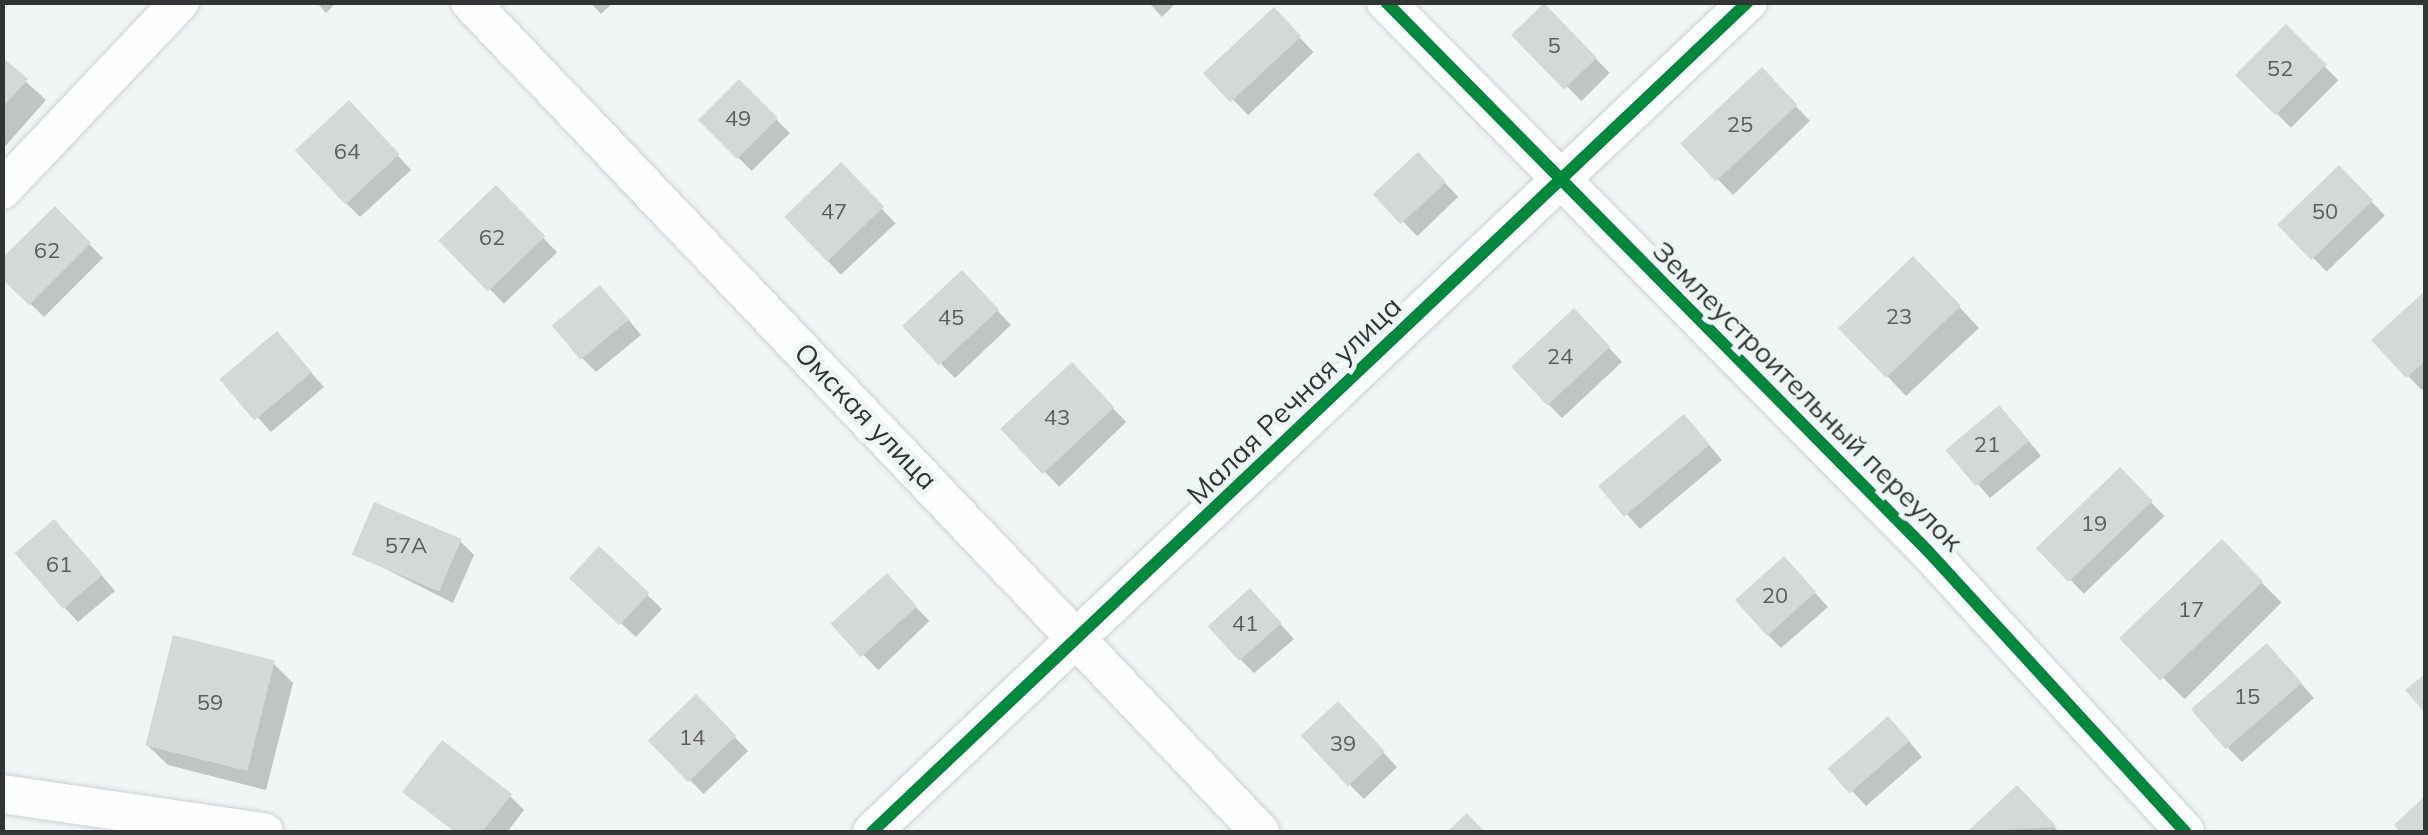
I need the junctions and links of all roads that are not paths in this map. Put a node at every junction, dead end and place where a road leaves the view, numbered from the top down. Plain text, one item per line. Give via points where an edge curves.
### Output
1 (180, 2) edge
2 (470, 2) edge
3 (1386, 2) edge
4 (1748, 2) edge
5 (1558, 178) junction
6 (2, 190) edge
7 (1082, 642) junction
8 (2, 794) edge
9 (264, 832) edge
10 (872, 832) edge
11 (1260, 832) edge
12 (2185, 832) edge

1 - 6 street
2 - 7 street, Омская улица
3 - 5 street, Землеустроительный переулок
4 - 5 street, Малая Речная улица
5 - 7 street, Малая Речная улица
5 - 12 street, Землеустроительный переулок via 1928,550
7 - 10 street, Малая Речная улица
7 - 11 street, Омская улица
8 - 9 street

